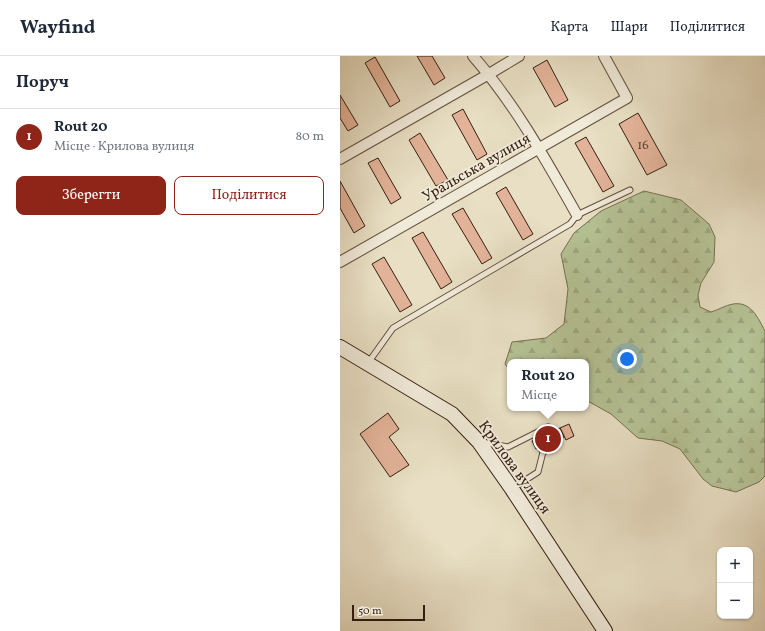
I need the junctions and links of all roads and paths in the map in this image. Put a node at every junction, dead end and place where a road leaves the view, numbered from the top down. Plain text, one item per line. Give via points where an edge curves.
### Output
1 (474, 56) edge
2 (518, 56) edge
3 (604, 56) edge
4 (489, 74) junction
5 (539, 148) junction
6 (340, 159) edge
7 (630, 190) dead end
8 (577, 215) junction
9 (340, 262) edge
10 (340, 347) edge
11 (368, 364) junction
12 (534, 434) junction
13 (479, 442) junction
14 (543, 452) junction
15 (512, 489) junction
16 (605, 631) edge

1 - 4 street
2 - 4 street
3 - 5 street, Уральська вулиця via 627,98
4 - 5 street
4 - 6 street
5 - 8 street
5 - 9 street, Уральська вулиця
7 - 8 lane
8 - 11 lane via 570,224 393,328
10 - 11 main road, Крилова вулиця
11 - 13 main road, Крилова вулиця via 452,414
12 - 13 lane via 508,447
12 - 14 lane
12 - 14 lane via 548,428 556,446
13 - 15 main road, Крилова вулиця
14 - 15 lane via 538,472
15 - 16 main road, Крилова вулиця

